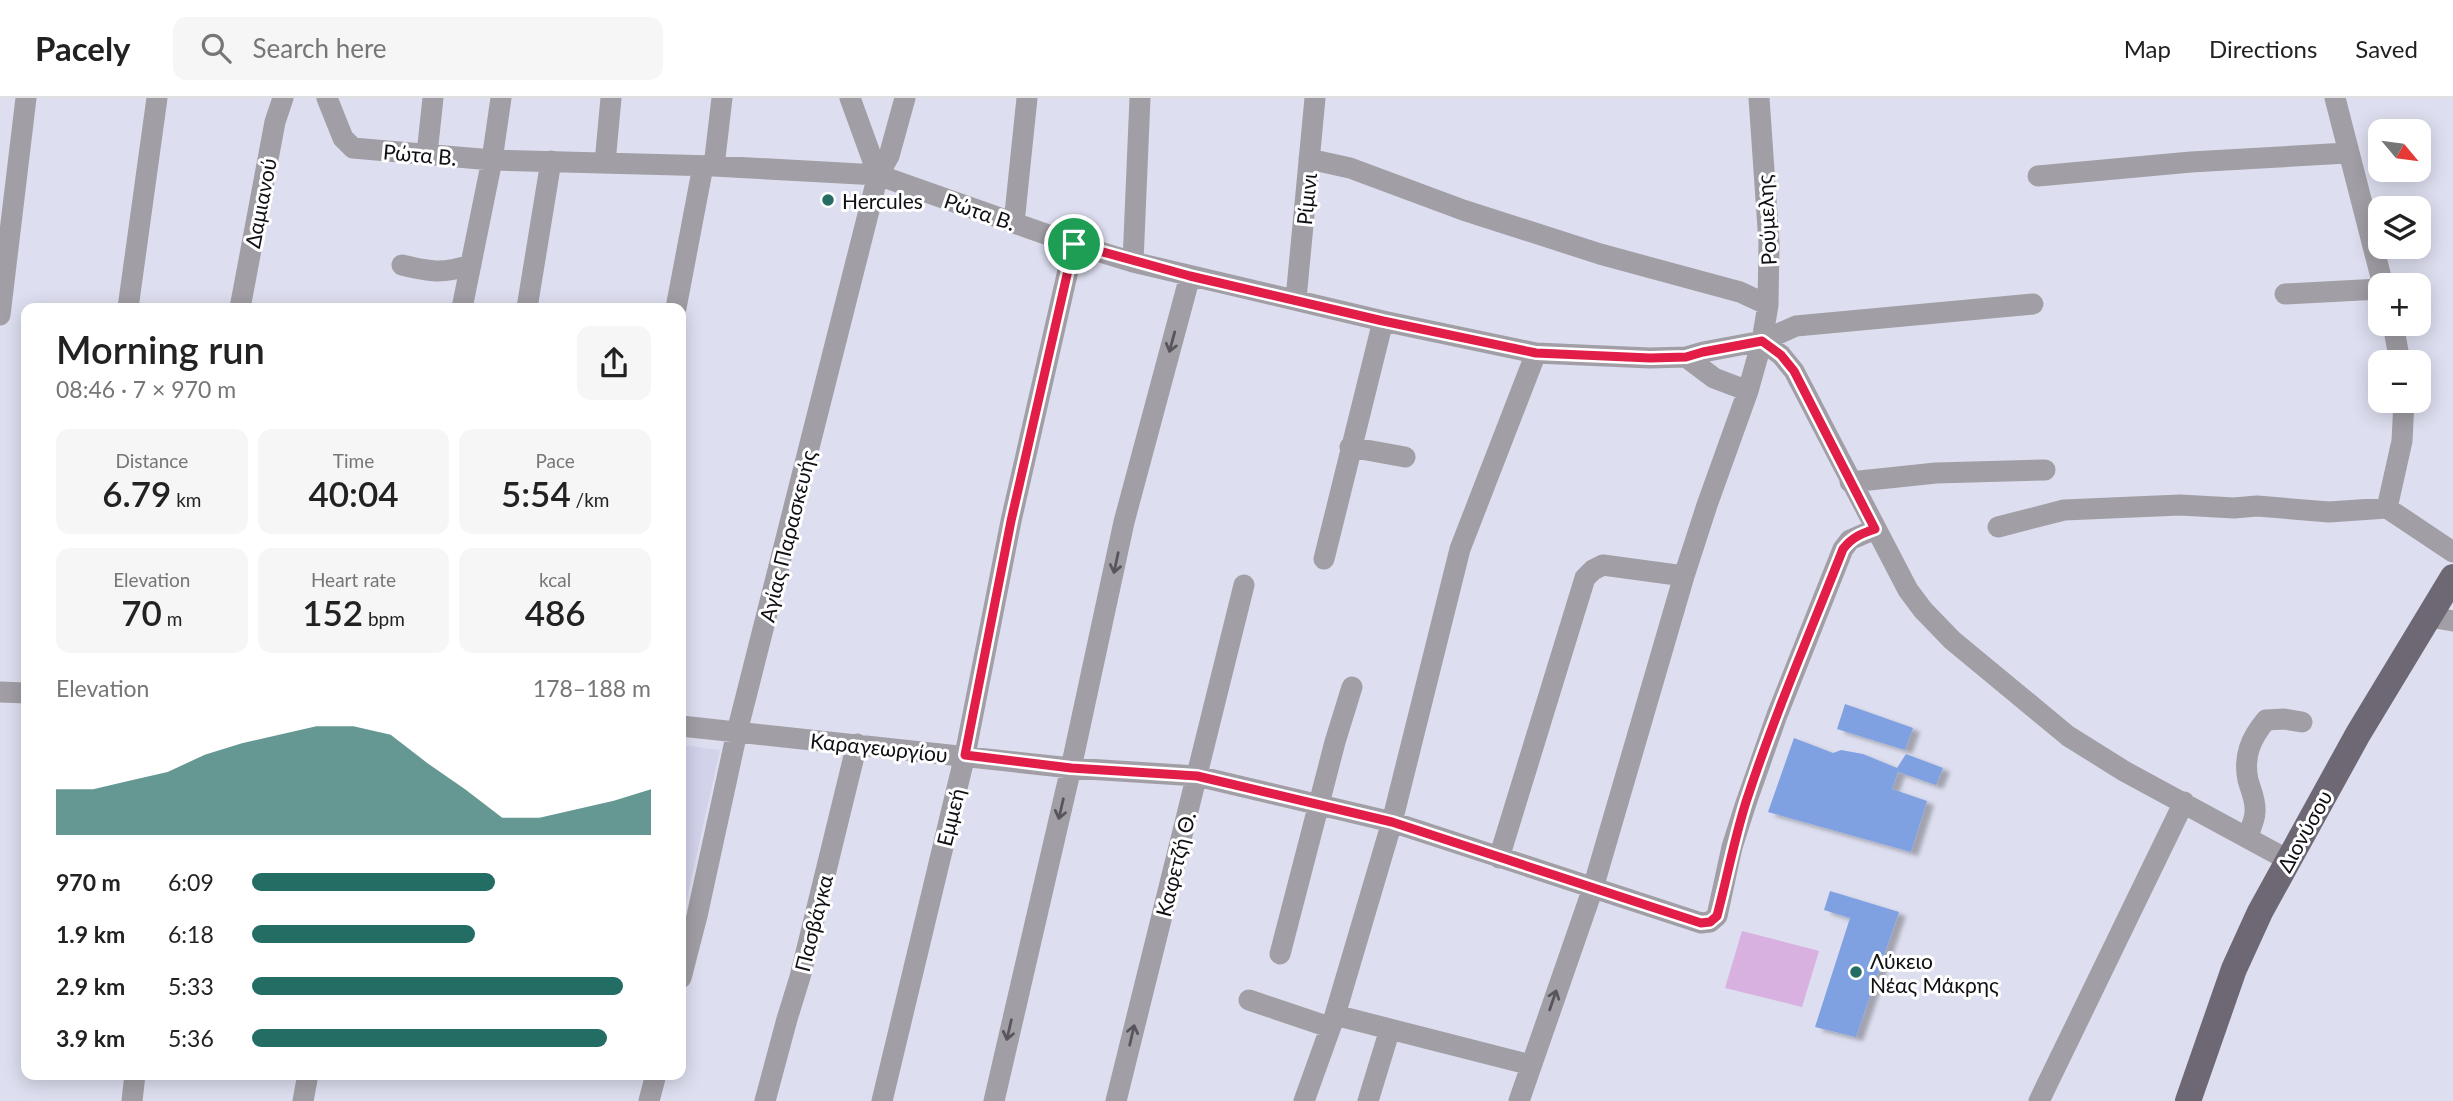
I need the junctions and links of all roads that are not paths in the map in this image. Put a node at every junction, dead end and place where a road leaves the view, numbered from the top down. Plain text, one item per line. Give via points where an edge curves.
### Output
1 (26, 98) edge
2 (157, 98) edge
3 (283, 98) edge
4 (327, 98) edge
5 (433, 98) edge
6 (501, 98) edge
7 (611, 98) edge
8 (722, 98) edge
9 (850, 98) edge
10 (905, 98) edge
11 (1027, 98) edge
12 (1140, 98) edge
13 (1315, 98) edge
14 (1759, 98) edge
15 (2335, 98) edge
16 (2347, 153) junction
17 (427, 154) junction
18 (1309, 159) junction
19 (492, 160) junction
20 (551, 161) junction
21 (605, 163) junction
22 (708, 166) junction
23 (878, 176) junction
24 (2038, 176) dead end
25 (1014, 223) junction
26 (1074, 244) junction
27 (1133, 262) junction
28 (402, 265) dead end
29 (471, 265) junction
30 (2377, 273) edge
31 (1190, 276) junction
32 (2, 277) edge
33 (2368, 288) edge
34 (2286, 294) dead end
35 (1296, 299) junction
36 (129, 303) edge
37 (241, 303) edge
38 (463, 303) edge
39 (528, 303) edge
40 (677, 303) edge
41 (2033, 304) dead end
42 (1768, 305) junction
43 (0, 315) edge
44 (1383, 321) junction
45 (1762, 341) junction
46 (1536, 353) junction
47 (1686, 357) junction
48 (1748, 391) junction
49 (2403, 413) edge
50 (1350, 447) junction
51 (1405, 457) dead end
52 (2045, 470) dead end
53 (1850, 482) junction
54 (2387, 508) junction
55 (1998, 527) dead end
56 (1875, 529) junction
57 (2453, 552) edge
58 (1324, 559) dead end
59 (1684, 576) junction
60 (2453, 577) edge
61 (1244, 585) dead end
62 (2441, 619) edge
63 (1352, 687) dead end
64 (0, 692) edge
65 (21, 694) edge
66 (2302, 722) dead end
67 (686, 727) edge
68 (737, 732) junction
69 (857, 744) junction
70 (965, 755) junction
71 (1071, 768) junction
72 (1197, 776) junction
73 (2183, 802) junction
74 (1319, 806) junction
75 (1392, 822) junction
76 (2248, 838) junction
77 (1499, 858) junction
78 (2288, 860) junction
79 (1593, 888) junction
80 (689, 914) edge
81 (686, 938) edge
82 (1280, 954) dead end
83 (1249, 1000) dead end
84 (1332, 1021) junction
85 (1390, 1028) junction
86 (1531, 1065) junction
87 (134, 1080) edge
88 (307, 1080) edge
89 (654, 1080) edge
90 (132, 1101) edge
91 (303, 1101) edge
92 (649, 1101) edge
93 (765, 1101) edge
94 (882, 1101) edge
95 (994, 1101) edge
96 (1116, 1101) edge
97 (1304, 1101) edge
98 (1368, 1101) edge
99 (1519, 1101) edge
100 (2039, 1101) edge
101 (2188, 1101) edge

1 - 32 street
2 - 36 street
3 - 37 street, Δαμιανού
4 - 17 street, Ρώτα Β. via 343,138 353,148
5 - 17 street
6 - 19 street
7 - 21 street
8 - 22 street
9 - 23 street
10 - 23 street, Αγίας Παρασκευής via 889,156
11 - 25 street
12 - 27 street
13 - 18 street, Ρίμινι
14 - 42 street, Ρούμελης via 1769,243
15 - 16 street
16 - 24 street
16 - 30 street
17 - 19 street, Ρώτα Β.
18 - 35 street, Ρίμινι
18 - 42 street via 1350,168 1600,254 1740,292
19 - 20 street, Ρώτα Β.
19 - 29 street
20 - 21 street, Ρώτα Β.
20 - 39 street
21 - 22 street, Ρώτα Β.
22 - 23 street, Ρώτα Β.
22 - 40 street
23 - 25 street, Ρώτα Β.
23 - 68 street, Αγίας Παρασκευής
25 - 26 street, Ρώτα Β.
26 - 27 street, Ρώτα Β.
26 - 70 street, Εμμεή via 1011,521
27 - 31 street, Ρώτα Β.
28 - 29 street via 449,272
29 - 38 street
31 - 35 street, Ρώτα Β.
31 -> 71 street via 1124,522
32 - 43 street
33 - 34 street
35 - 44 street, Ρώτα Β.
41 - 45 street, Ρώτα Β. via 1796,326
42 - 45 street, Ρούμελης
44 - 46 street, Ρώτα Β.
44 - 50 street
45 - 47 street, Ρώτα Β.
45 - 48 street, Ρούμελης
45 - 53 street via 1794,371
46 - 47 street, Ρώτα Β.
46 - 75 street via 1460,549
47 - 48 street via 1714,378
48 - 59 street, Ρούμελης
49 - 54 street via 2402,441
50 - 51 street
50 - 58 street
52 - 53 street via 1936,472
53 - 56 street
54 - 55 street via 2329,512 2180,505 2064,510
54 - 57 street
56 - 73 street via 1908,590 1952,640 2068,736
56 - 79 street, Καραγεωργίου via 1850,540 1843,549 1746,803 1717,916 1701,923
59 - 77 street via 1603,565 1585,578
59 - 79 street, Ρούμελης
60 - 62 main road, Διονύσου
61 - 72 street, Καφετζή Θ.
62 - 78 main road, Διονύσου via 2358,734
63 - 74 street
64 - 65 street
66 - 76 street via 2266,720 2249,745 2246,762 2256,814
67 - 68 street, Καραγεωργίου
68 - 69 street, Καραγεωργίου
68 - 80 street, Αγίας Παρασκευής
69 - 70 street, Καραγεωργίου
69 - 93 street, Πασβάγκα
70 - 71 street, Καραγεωργίου
70 - 94 street, Εμμεή
71 - 72 street, Καραγεωργίου
71 -> 95 street
72 - 74 street, Καραγεωργίου
96 -> 72 street, Καφετζή Θ.
73 - 76 street
73 - 100 street
74 - 75 street, Καραγεωργίου
74 - 82 street
75 - 77 street, Καραγεωργίου
75 - 84 street
76 - 78 street
77 - 79 street, Καραγεωργίου
78 - 101 main road, Διονύσου via 2246,942
86 -> 79 street, Ρούμελης
80 - 81 street, Αγίας Παρασκευής
83 - 84 street
84 - 85 street
84 - 97 street
85 - 86 street
85 - 98 street
86 - 99 street, Ρούμελης
87 - 90 street
88 - 91 street
89 - 92 street

